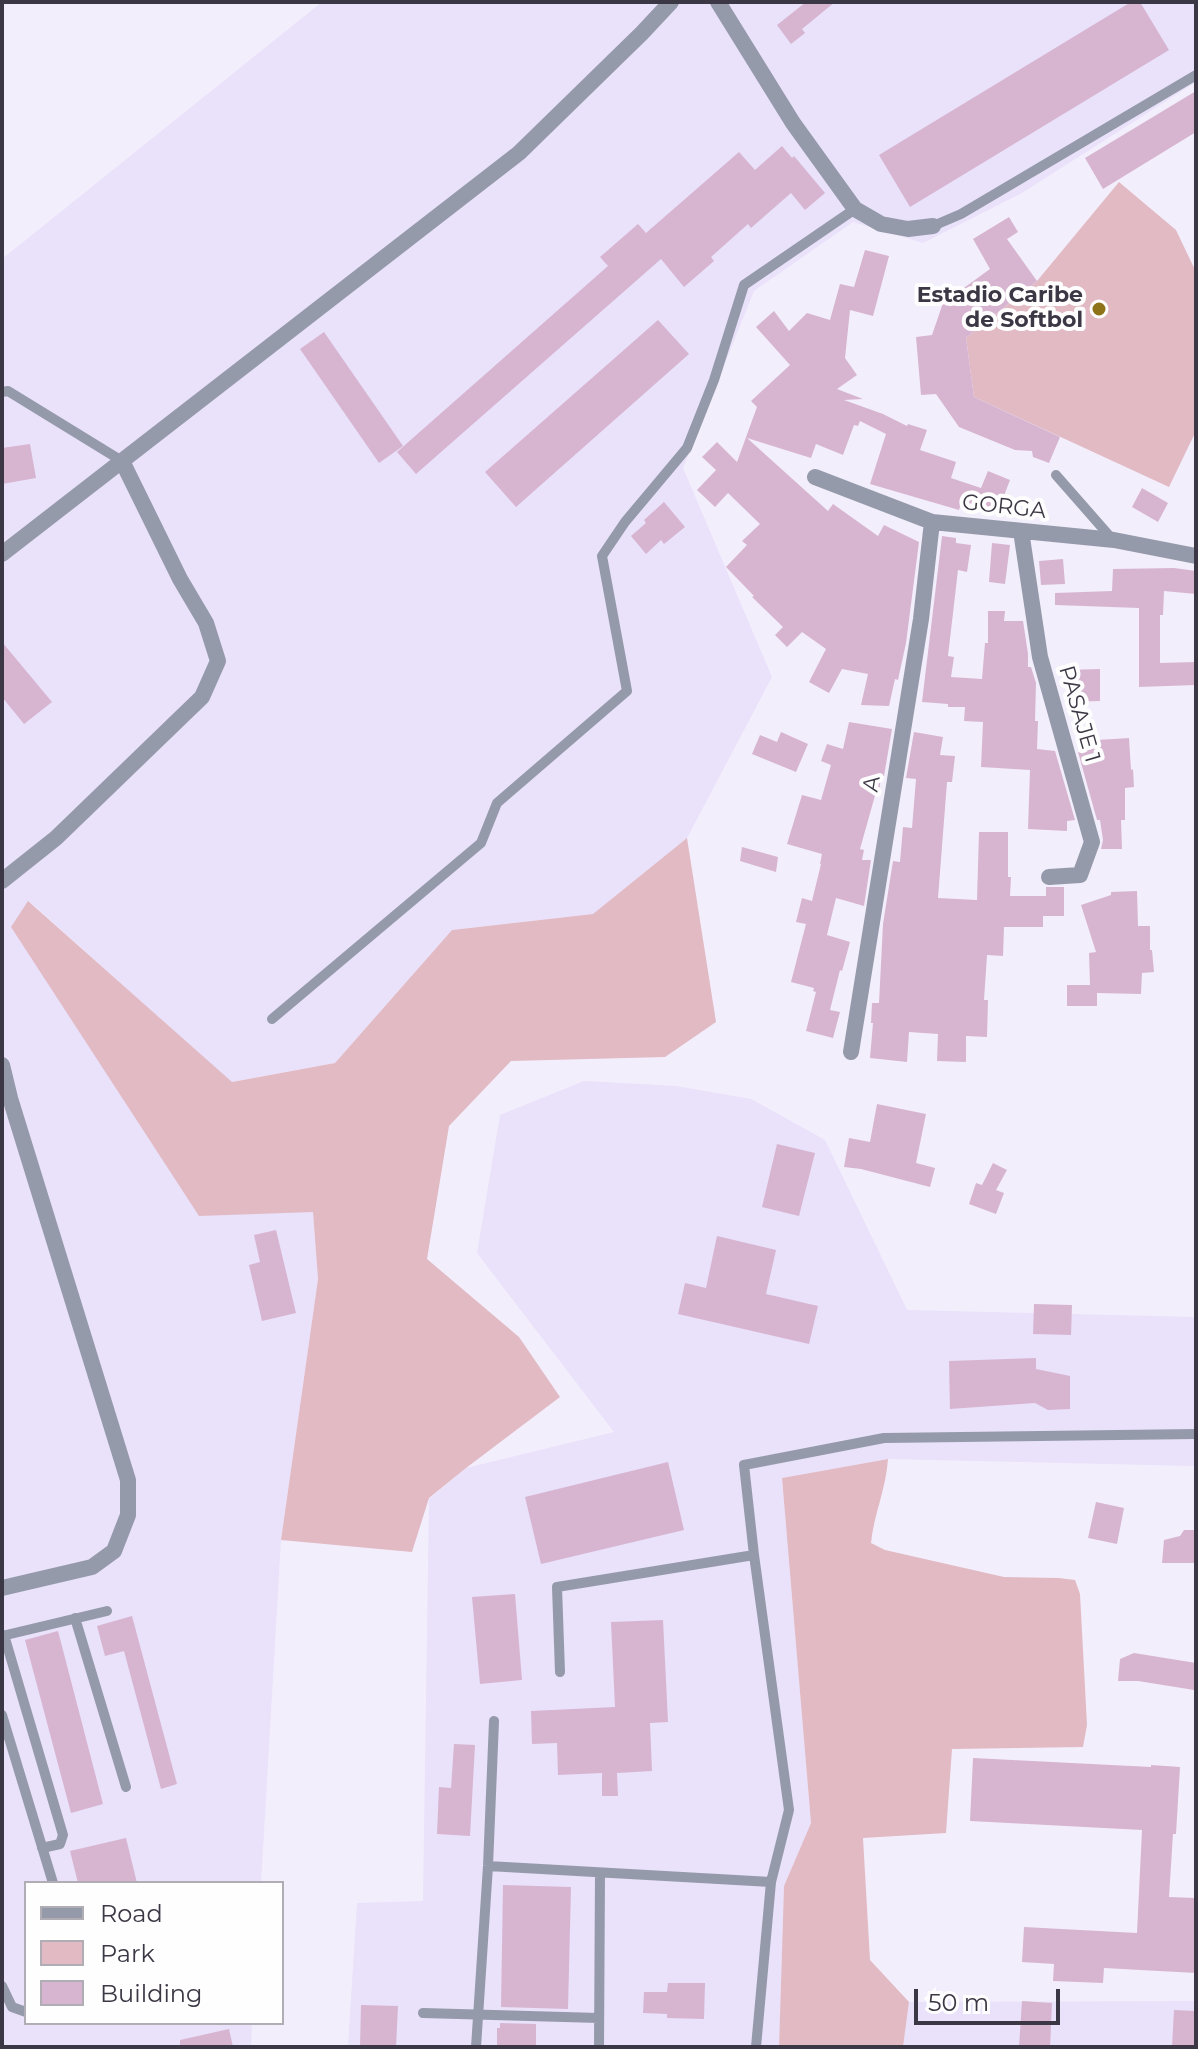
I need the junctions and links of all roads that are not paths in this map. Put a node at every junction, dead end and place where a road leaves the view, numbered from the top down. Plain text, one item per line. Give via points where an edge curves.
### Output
1 (671, 2) edge
2 (718, 2) edge
3 (1196, 75) edge
4 (855, 209) junction
5 (933, 226) joint
6 (2, 392) edge
7 (122, 461) junction
8 (1056, 475) dead end
9 (815, 477) dead end
10 (932, 522) junction
11 (1021, 531) junction
12 (1114, 540) junction
13 (2, 554) edge
14 (1196, 556) edge
15 (1049, 877) dead end
16 (2, 881) edge
17 (272, 1019) dead end
18 (851, 1052) dead end
19 (2, 1065) edge
20 (6, 1099) edge
21 (1196, 1434) edge
22 (754, 1555) junction
23 (2, 1588) edge
24 (107, 1611) dead end
25 (75, 1618) junction
26 (3, 1636) edge
27 (560, 1672) dead end
28 (2, 1715) edge
29 (494, 1721) dead end
30 (126, 1787) dead end
31 (42, 1848) junction
32 (488, 1866) junction
33 (600, 1873) junction
34 (52, 1881) edge
35 (771, 1882) junction
36 (2, 1986) edge
37 (24, 2011) edge
38 (423, 2013) dead end
39 (478, 2015) junction
40 (599, 2018) junction
41 (476, 2047) edge
42 (599, 2047) edge
43 (756, 2047) edge

1 - 7 street via 519,153
2 - 4 street via 793,123
3 - 5 lane via 987,200
4 - 5 street via 881,224
4 - 17 lane via 744,285 687,448 602,556 627,691 497,803 481,843
6 - 7 lane
7 - 13 street
7 - 16 street via 206,623 218,661 202,697 56,838
8 - 12 lane
9 - 10 street, GORGA
10 - 11 street, GORGA
10 - 18 street, A
11 - 12 street, GORGA
11 - 15 street, PASAJE 1 via 1040,657 1092,842 1080,875
12 - 14 street, GORGA
19 - 20 street
20 - 23 street via 128,1480 128,1515 114,1551 92,1567
21 - 22 lane via 884,1438 744,1465
22 - 27 lane via 557,1587
22 - 35 lane via 789,1810
24 - 25 lane
25 - 26 lane
25 - 30 lane
26 - 31 lane via 63,1835 60,1844
28 - 31 lane
29 - 32 lane
31 - 34 lane
32 - 33 lane
32 - 39 lane
33 - 35 lane
33 - 40 lane
35 - 43 lane
36 - 37 lane via 12,2007
38 - 39 lane
39 - 40 lane
39 - 41 lane
40 - 42 lane

